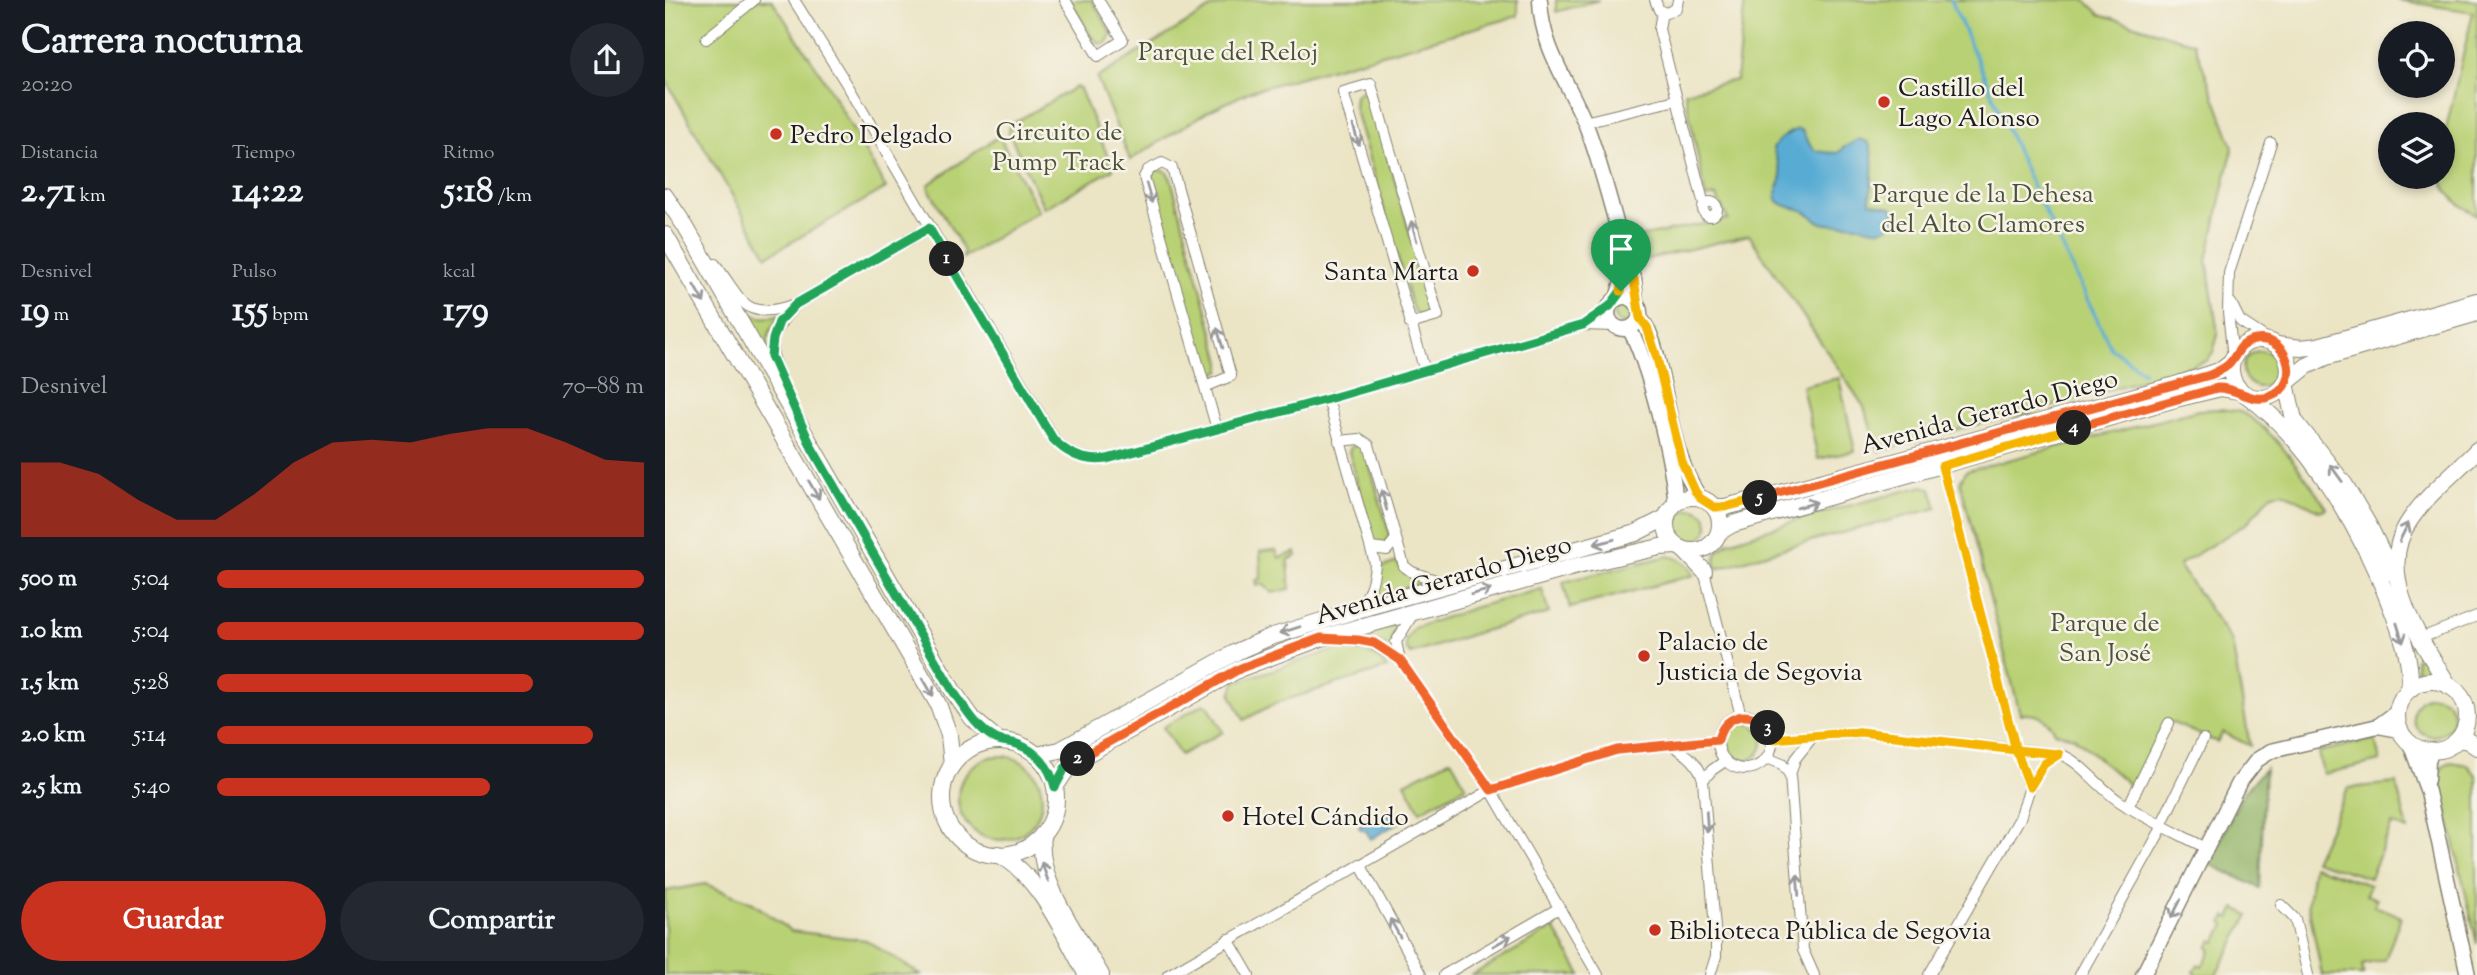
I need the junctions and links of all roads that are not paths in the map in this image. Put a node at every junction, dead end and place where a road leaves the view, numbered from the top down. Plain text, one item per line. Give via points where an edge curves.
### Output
1 (754, 0) edge
2 (793, 0) edge
3 (1065, 0) edge
4 (1098, 0) edge
5 (1539, 0) edge
6 (1655, 0) edge
7 (1678, 0) edge
8 (1662, 12) junction
9 (706, 39) dead end
10 (1677, 100) junction
11 (1584, 121) junction
12 (2271, 143) dead end
13 (665, 196) edge
14 (1703, 205) dead end
15 (685, 226) junction
16 (929, 228) junction
17 (665, 234) edge
18 (1627, 263) junction
19 (2229, 296) junction
20 (2477, 302) edge
21 (1613, 303) junction
22 (796, 304) junction
23 (2477, 313) edge
24 (1635, 316) junction
25 (1410, 324) junction
26 (1583, 325) junction
27 (1614, 326) junction
28 (2274, 344) junction
29 (2232, 360) junction
30 (1425, 371) junction
31 (2286, 383) junction
32 (1205, 387) junction
33 (2243, 393) junction
34 (1328, 399) junction
35 (1217, 429) junction
36 (1339, 441) junction
37 (812, 448) junction
38 (2477, 450) edge
39 (1942, 466) junction
40 (1707, 502) junction
41 (1671, 510) junction
42 (1715, 538) junction
43 (1395, 540) junction
44 (1680, 547) junction
45 (1371, 548) junction
46 (1704, 571) junction
47 (1448, 584) junction
48 (2402, 598) junction
49 (1415, 610) junction
50 (1356, 611) junction
51 (2477, 616) edge
52 (1321, 638) junction
53 (2421, 638) junction
54 (1400, 660) junction
55 (2449, 686) junction
56 (2409, 690) junction
57 (2397, 712) junction
58 (1741, 716) junction
59 (2169, 723) dead end
60 (2378, 726) junction
61 (2400, 730) junction
62 (1814, 735) junction
63 (2471, 736) edge
64 (1772, 739) junction
65 (2203, 739) dead end
66 (1718, 740) junction
67 (999, 741) junction
68 (2410, 743) junction
69 (1670, 744) junction
70 (2016, 750) junction
71 (2432, 751) junction
72 (2059, 754) junction
73 (1037, 755) junction
74 (1767, 758) junction
75 (1725, 761) junction
76 (952, 765) junction
77 (1790, 775) junction
78 (1703, 780) junction
79 (1055, 787) junction
80 (2030, 787) junction
81 (1491, 790) junction
82 (2428, 792) junction
83 (2128, 807) junction
84 (2162, 825) junction
85 (1042, 835) junction
86 (2206, 848) junction
87 (998, 854) junction
88 (1360, 864) junction
89 (2281, 905) dead end
90 (1559, 908) junction
91 (1228, 939) junction
92 (1087, 975) edge
93 (1101, 975) edge
94 (1168, 975) edge
95 (1249, 975) edge
96 (1421, 975) edge
97 (1444, 975) edge
98 (1598, 975) edge
99 (1710, 975) edge
100 (1814, 975) edge
101 (1929, 975) edge
102 (2080, 975) edge
103 (2143, 975) edge
104 (2308, 975) edge
105 (2468, 975) edge

1 - 9 street
2 - 16 street
3 - 4 street via 1098,56 1123,40
5 - 11 street via 1550,49
6 - 8 street
7 - 8 street via 1673,11
8 - 10 street via 1658,29
10 - 11 street
10 - 14 street
11 - 18 street
12 - 19 street via 2232,262
13 - 15 main road
15 - 22 street via 748,307 774,312
15 - 37 main road
16 - 22 street
16 - 35 street via 1053,439 1065,450 1091,460 1107,459
17 -> 76 main road via 938,704 949,735
18 - 21 street
18 - 24 street via 1634,279
19 - 28 street via 2240,321
19 - 29 street
20 - 28 main road via 2309,348
21 - 24 street via 1627,298
21 - 26 street
21 - 27 street via 1608,317
22 - 37 street via 779,322 771,356
23 - 31 main road via 2326,357
24 - 27 street
24 - 40 street via 1647,327 1657,358 1682,462
24 - 41 street via 1636,340 1672,471
25 -> 25 street via 1438,316 1371,84 1343,92
25 - 30 street
26 - 27 street
26 - 30 street
28 - 29 main road via 2248,343
28 - 31 main road via 2286,355
29 - 33 main road via 2232,377
29 - 40 main road, Avenida Gerardo Diego via 2219,371 2172,386 1767,496 1725,507
30 - 34 street
31 - 33 main road via 2268,397
48 -> 31 main road via 2345,485 2291,415
32 -> 32 street via 1231,376 1172,168 1162,163 1144,177
32 - 35 street
33 - 39 main road, Avenida Gerardo Diego via 2221,388 2185,396
33 -> 56 main road via 2297,444 2354,525 2401,634
34 - 35 street
34 - 36 street
43 -> 36 street via 1369,445 1360,439
36 - 45 street
37 - 67 main road via 953,691 973,719
48 -> 38 main road via 2395,562 2402,533 2421,505
42 -> 39 main road, Avenida Gerardo Diego via 1733,524
39 - 70 street
40 - 41 main road via 1687,498
40 - 42 main road via 1719,517
41 - 44 main road via 1667,533
41 -> 47 main road, Avenida Gerardo Diego via 1636,533
42 - 44 main road via 1699,551
42 - 46 main road
43 - 45 street via 1387,550
43 - 47 street via 1408,569
44 - 46 main road
49 -> 44 main road, Avenida Gerardo Diego via 1577,566 1660,547
45 - 50 street via 1373,584
46 - 58 street
47 - 50 main road, Avenida Gerardo Diego
48 - 53 main road
49 - 52 main road, Avenida Gerardo Diego
49 - 54 street via 1397,642
50 -> 73 main road, Avenida Gerardo Diego via 1238,651 1060,750
51 - 53 street
52 - 54 street via 1368,641
52 - 79 main road, Avenida Gerardo Diego via 1241,668 1093,750 1065,768
53 - 55 main road
54 - 81 street
55 - 56 main road via 2427,682
55 - 63 main road via 2463,700
56 - 57 main road
57 - 60 street
57 - 61 main road
58 - 64 street via 1761,721
58 - 66 street via 1728,721
59 - 83 street
60 - 61 street
60 - 86 street via 2263,755 2239,783
61 - 68 main road
62 - 64 street
62 - 70 street via 1861,732
62 - 77 street via 1795,759
63 - 71 main road
64 - 74 street
65 - 84 street
66 - 69 street
66 - 75 street
67 - 73 main road via 1019,744
67 - 76 main road via 972,747
68 - 71 main road
68 - 82 street
69 - 78 street via 1694,760
69 - 81 street via 1617,750
70 - 72 street
70 - 80 street
71 - 82 street via 2426,774
72 - 80 street via 2044,764
72 - 83 street
73 - 79 main road
74 - 75 street via 1747,769
74 - 77 street via 1782,764
75 - 78 street
76 - 87 main road via 942,800 948,824 964,842
100 -> 77 street via 1803,950
78 -> 99 street via 1716,941
79 - 85 main road via 1054,813
80 - 101 street via 2020,818
81 - 88 street
81 - 90 street
82 - 105 street
83 - 84 street
84 - 86 street
84 - 102 street
85 - 87 main road via 1022,849
93 -> 85 main road via 1047,878 1041,859
86 -> 103 street
87 - 92 main road via 1030,882
88 - 91 street
96 -> 88 street
89 - 104 street via 2295,919
97 -> 90 street
90 - 98 street
91 - 94 street
91 - 95 street

